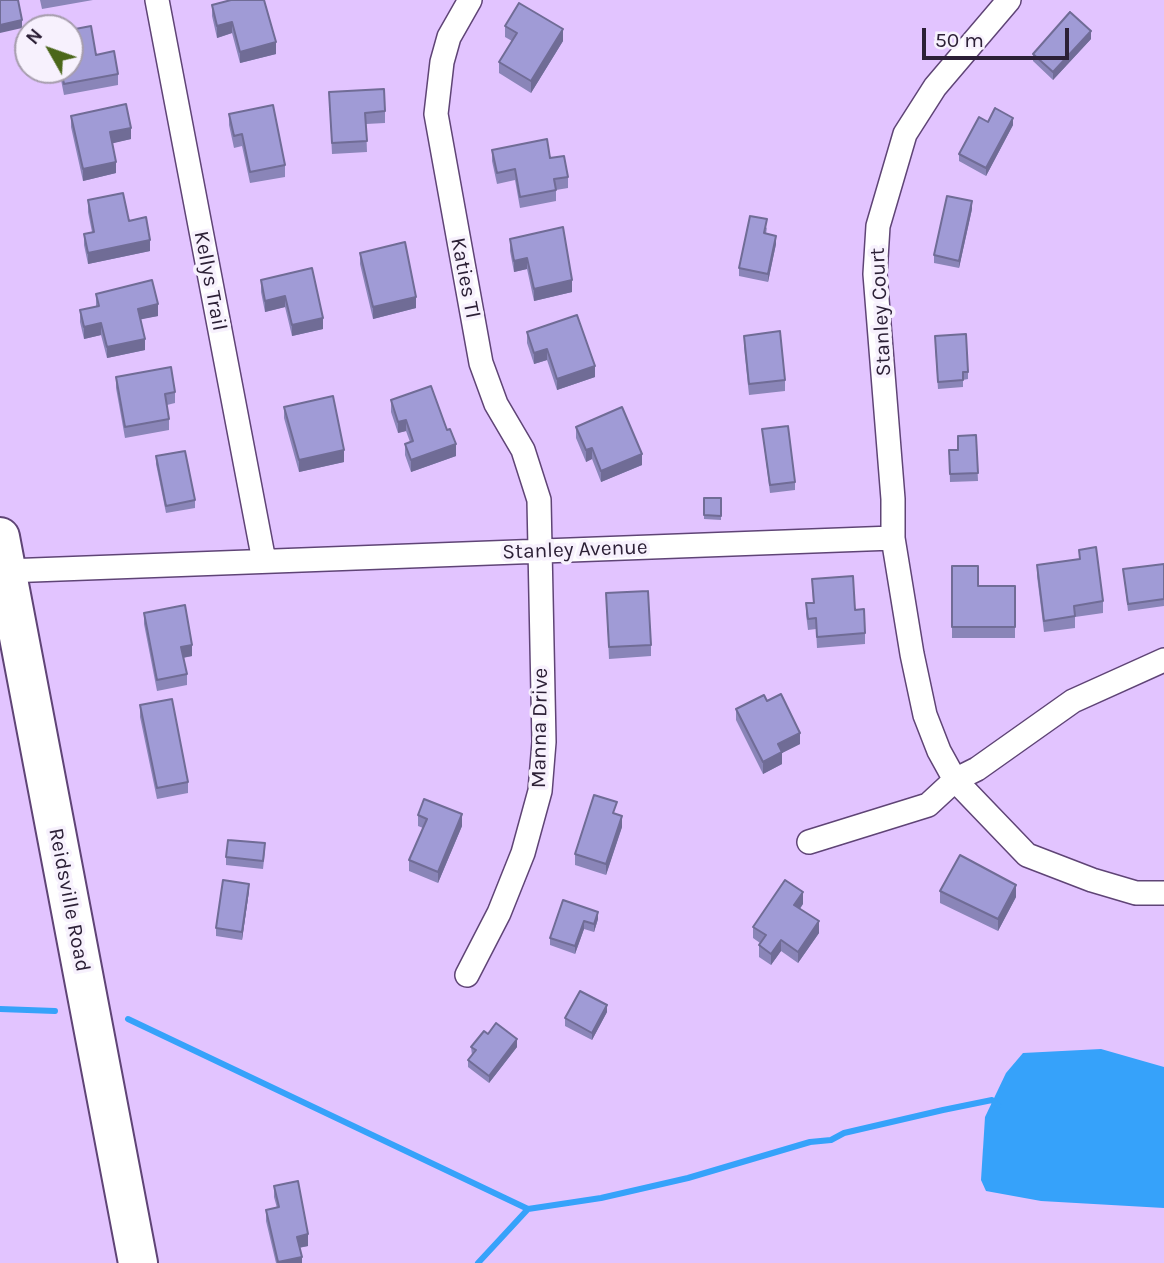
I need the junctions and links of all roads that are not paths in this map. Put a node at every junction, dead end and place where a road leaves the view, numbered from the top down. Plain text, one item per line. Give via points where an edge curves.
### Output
1 (157, 0) edge
2 (470, 0) edge
3 (1009, 0) edge
4 (893, 538) junction
5 (539, 551) junction
6 (3, 554) edge
7 (264, 561) junction
8 (1164, 660) edge
9 (955, 779) junction
10 (809, 842) dead end
11 (1164, 893) edge
12 (467, 975) dead end
13 (138, 1263) edge

1 - 7 street, Kellys Trail
2 - 5 street, Katies Tl via 449,37 442,62 437,88 438,133 481,363 496,404 523,450 540,500
3 - 4 street, Stanley Court via 935,87 905,134 878,226 875,274
4 - 5 street, Stanley Avenue
4 - 9 street via 925,715
5 - 7 street, Stanley Avenue
5 - 12 street, Manna Drive via 544,742 540,791 514,877
6 - 7 street, Stanley Avenue
6 - 13 highway, Reidsville Road
8 - 9 street via 1073,701 977,769
9 - 10 street via 928,805
9 - 11 street via 1027,855 1136,893

